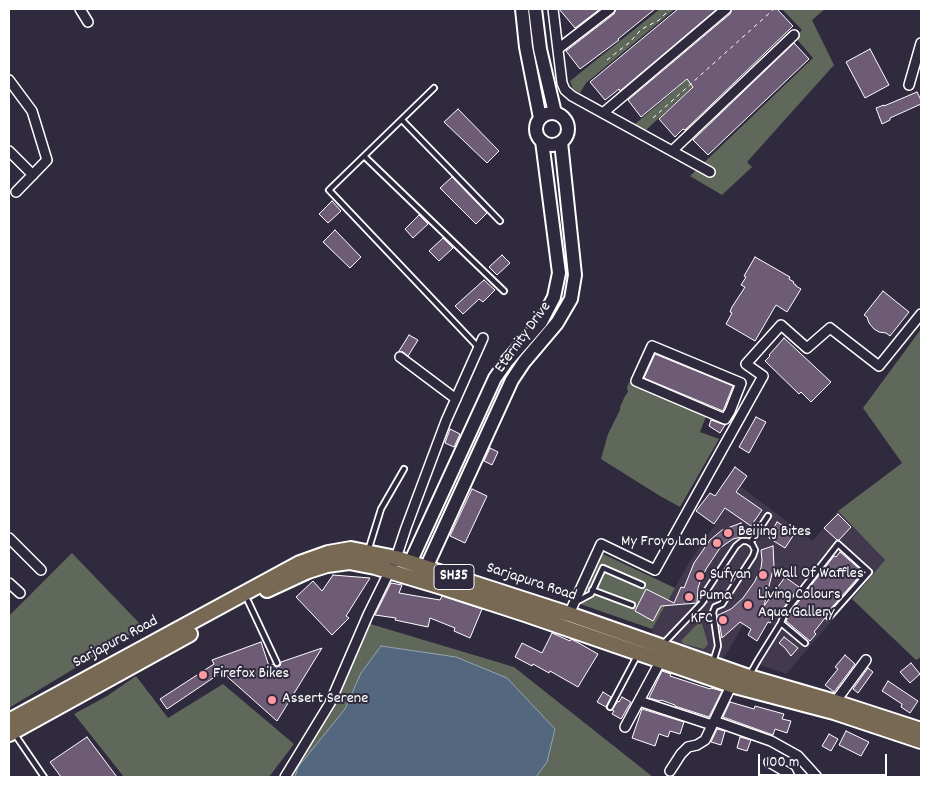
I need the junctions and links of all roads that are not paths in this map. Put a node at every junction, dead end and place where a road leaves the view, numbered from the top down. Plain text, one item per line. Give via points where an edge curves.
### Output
1 (80, 9) edge
2 (522, 9) edge
3 (535, 9) edge
4 (553, 9) edge
5 (610, 9) edge
6 (726, 9) edge
7 (88, 22) dead end
8 (794, 35) dead end
9 (921, 43) edge
10 (558, 49) junction
11 (9, 80) edge
12 (909, 86) dead end
13 (434, 88) dead end
14 (555, 113) junction
15 (603, 113) junction
16 (540, 118) junction
17 (402, 120) junction
18 (542, 141) junction
19 (561, 142) junction
20 (9, 151) edge
21 (672, 151) junction
22 (364, 156) junction
23 (710, 172) dead end
24 (33, 175) junction
25 (16, 192) dead end
26 (500, 221) dead end
27 (504, 292) dead end
28 (921, 314) edge
29 (483, 338) dead end
30 (479, 348) junction
31 (400, 357) dead end
32 (456, 399) junction
33 (734, 400) junction
34 (746, 406) junction
35 (404, 469) dead end
36 (768, 516) dead end
37 (9, 538) edge
38 (750, 543) junction
39 (368, 552) junction
40 (396, 558) junction
41 (410, 563) junction
42 (426, 568) junction
43 (41, 570) dead end
44 (390, 572) junction
45 (9, 582) edge
46 (642, 586) dead end
47 (592, 590) junction
48 (20, 593) dead end
49 (248, 601) junction
50 (632, 605) dead end
51 (572, 608) junction
52 (829, 617) dead end
53 (781, 623) junction
54 (805, 642) dead end
55 (639, 653) junction
56 (661, 653) junction
57 (866, 660) dead end
58 (277, 663) dead end
59 (712, 664) junction
60 (739, 679) junction
61 (639, 701) junction
62 (834, 702) junction
63 (610, 707) dead end
64 (713, 724) junction
65 (626, 727) dead end
66 (10, 728) edge
67 (921, 730) edge
68 (921, 741) edge
69 (769, 762) dead end
70 (670, 771) dead end
71 (44, 777) edge
72 (285, 777) edge
73 (790, 777) edge
74 (817, 777) edge

1 - 7 street
2 - 16 street, Eternity Drive
3 - 14 street, Eternity Drive via 540,49
4 - 10 street
5 - 10 street
6 - 15 street
8 - 21 street
9 - 12 street
10 - 15 street via 565,90
11 - 24 street via 32,111 47,156 46,163
13 - 17 lane
14 - 16 street
14 - 19 street, Eternity Drive via 567,123 567,134
15 - 21 street
16 - 18 street, Eternity Drive via 536,133
17 - 22 lane
17 - 26 lane
18 - 19 street via 551,145
18 - 41 street, Eternity Drive via 559,273 554,297 541,322 495,378
19 - 42 street, Eternity Drive via 575,275 571,299 557,323 512,380
20 - 24 street
21 - 23 street
22 - 27 lane
22 - 30 lane via 329,190
24 - 25 street
28 - 34 street via 879,366 830,328 807,348 780,325 746,364 763,376
29 - 30 street
30 - 32 street
31 - 32 street
32 - 40 street
33 - 33 street via 725,419 636,381 652,346 741,383
33 - 34 street
34 - 51 street via 654,570 602,544
35 - 39 lane via 381,509
36 - 38 lane
37 - 43 street
38 - 56 lane via 742,541 736,546 705,593 702,604
38 - 59 lane via 753,556 722,604 713,612 718,646
39 - 40 main road, Sarjapura Road / SH35
39 - 66 main road, Sarjapura Road / SH35 via 351,549 300,563
40 - 41 main road, Sarjapura Road / SH35
40 - 44 street
41 - 42 main road, Sarjapura Road / SH35
42 - 51 main road, Sarjapura Road / SH35
44 - 49 main road, Sarjapura Road via 349,562 327,565
44 - 55 main road, Sarjapura Road
44 - 72 street via 330,703
45 - 48 street
46 - 47 lane via 602,568
47 - 50 lane
47 - 51 lane
49 - 58 lane
49 - 66 main road, Sarjapura Road
51 - 56 main road, Sarjapura Road / SH35
52 - 53 lane via 869,572 838,544 785,612
53 - 54 lane
53 - 60 lane
55 - 56 main road, Sarjapura Road
55 - 63 lane
56 - 59 main road, Sarjapura Road / SH35
56 - 60 main road, Sarjapura Road
56 - 61 street
57 - 62 street
59 - 60 main road, Sarjapura Road / SH35
60 - 62 main road, Sarjapura Road / SH35
60 - 64 street
60 - 68 main road, Sarjapura Road
61 - 64 street
61 - 65 street
62 - 67 main road, Sarjapura Road / SH35
64 - 70 street via 705,740 688,747
64 - 74 street via 771,741 798,756
66 - 71 lane
69 - 73 street

